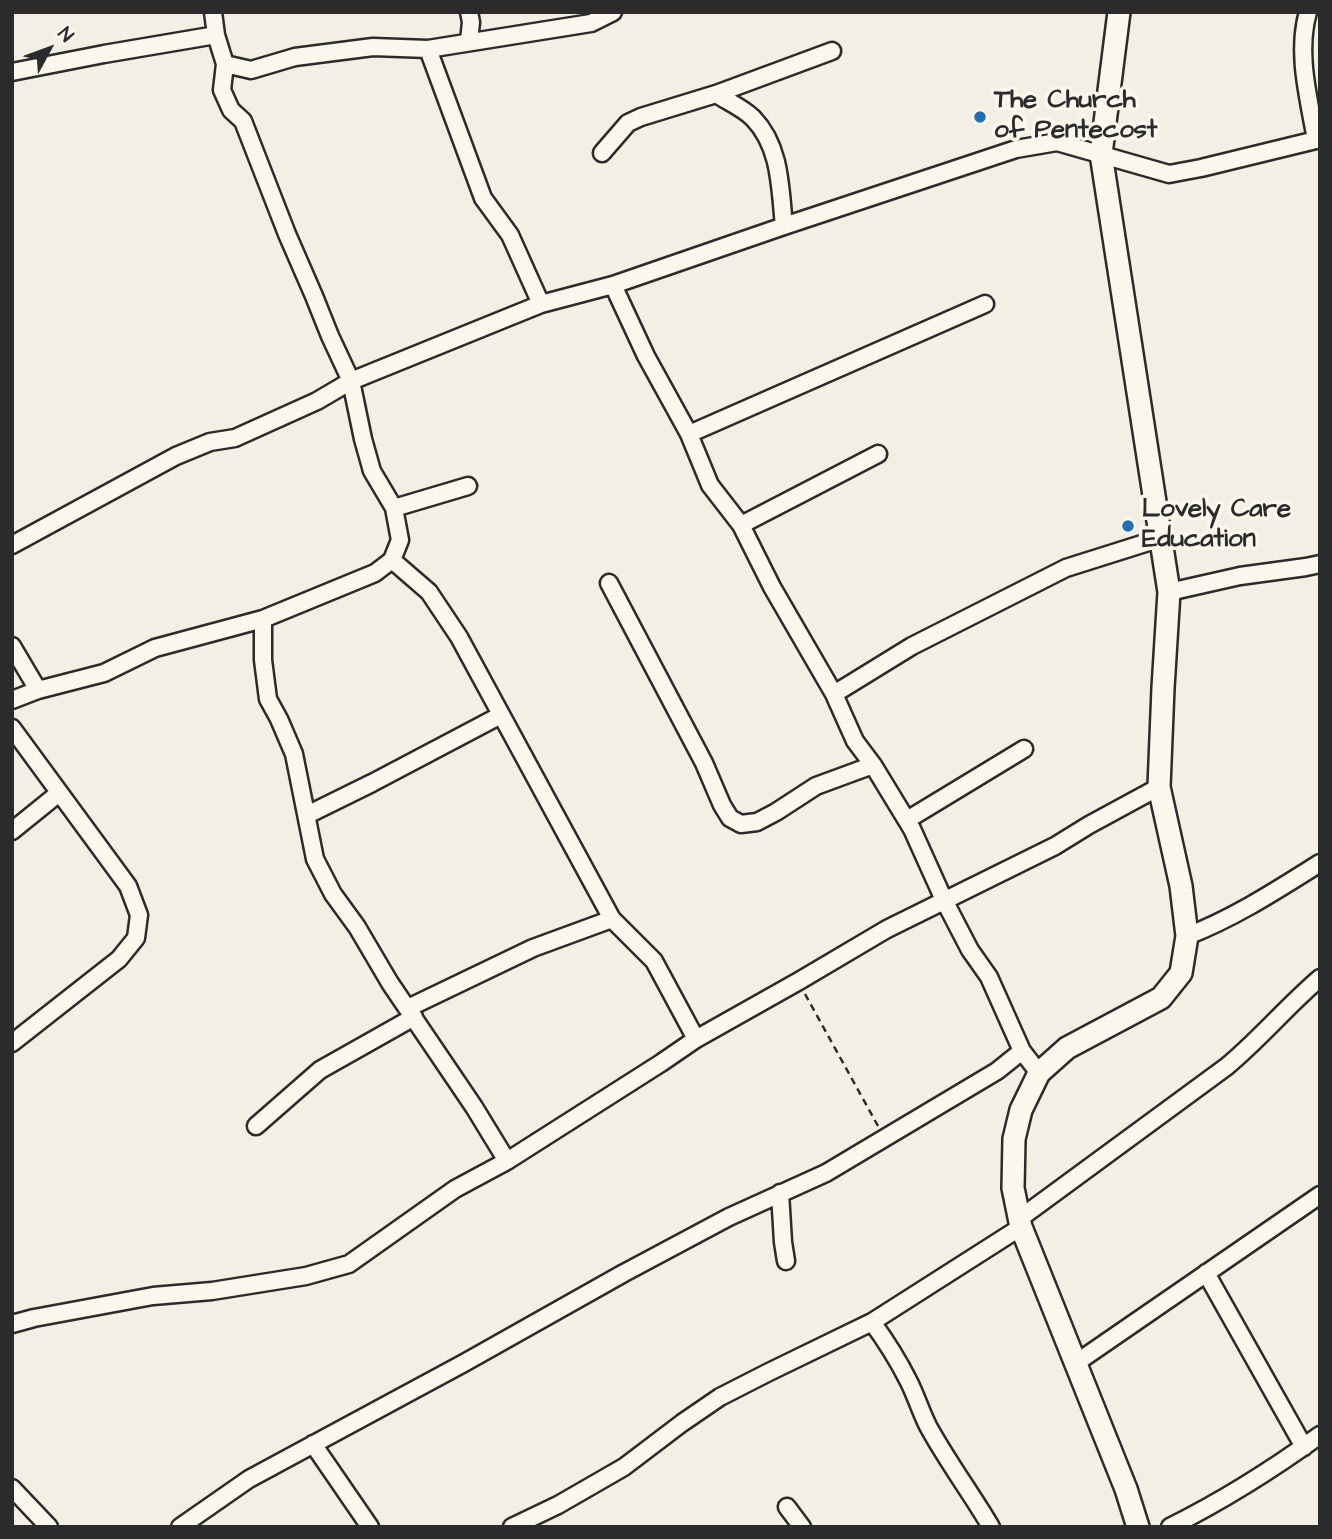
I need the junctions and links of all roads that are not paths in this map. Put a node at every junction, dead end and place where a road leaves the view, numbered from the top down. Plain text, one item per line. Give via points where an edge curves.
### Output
1 (213, 12) edge
2 (469, 12) edge
3 (614, 12) edge
4 (1119, 12) edge
5 (1308, 12) edge
6 (216, 35) junction
7 (469, 41) junction
8 (428, 49) junction
9 (832, 51) dead end
10 (225, 64) junction
11 (12, 72) edge
12 (716, 94) junction
13 (1318, 139) edge
14 (602, 153) dead end
15 (1101, 154) junction
16 (784, 226) junction
17 (613, 285) junction
18 (541, 304) junction
19 (985, 304) dead end
20 (351, 381) junction
21 (689, 434) junction
22 (878, 454) dead end
23 (468, 486) dead end
24 (394, 508) junction
25 (741, 525) junction
26 (1161, 538) junction
27 (12, 545) edge
28 (392, 560) junction
29 (1320, 564) edge
30 (609, 583) dead end
31 (1169, 592) junction
32 (263, 619) junction
33 (12, 646) edge
34 (38, 690) junction
35 (834, 694) junction
36 (12, 700) edge
37 (501, 715) junction
38 (12, 728) edge
39 (1024, 749) dead end
40 (873, 765) junction
41 (1159, 788) junction
42 (59, 793) junction
43 (307, 815) junction
44 (906, 820) junction
45 (12, 831) edge
46 (1315, 872) edge
47 (944, 900) junction
48 (612, 919) junction
49 (1187, 936) junction
50 (1320, 978) edge
51 (411, 1012) junction
52 (696, 1039) junction
53 (12, 1043) edge
54 (1023, 1051) junction
55 (1039, 1073) junction
56 (256, 1126) dead end
57 (507, 1161) junction
58 (780, 1193) junction
59 (1320, 1195) edge
60 (1020, 1223) junction
61 (786, 1261) dead end
62 (1206, 1273) junction
63 (872, 1322) junction
64 (12, 1324) edge
65 (1076, 1363) junction
66 (1320, 1435) edge
67 (313, 1444) junction
68 (1304, 1447) junction
69 (12, 1488) edge
70 (787, 1507) dead end
71 (538, 1521) edge
72 (49, 1527) edge
73 (180, 1527) edge
74 (370, 1527) edge
75 (512, 1527) edge
76 (802, 1527) edge
77 (991, 1527) edge
78 (1138, 1527) edge
79 (1170, 1527) edge

1 - 6 street
2 - 7 street
3 - 7 street via 591,23
4 - 15 street
5 - 13 street via 1304,70
6 - 10 street
6 - 11 street
7 - 8 street
8 - 10 street via 373,47 295,57 251,70
8 - 18 street via 482,198 510,235
9 - 12 street
10 - 20 street via 222,90 231,110 243,121
12 - 14 street via 628,122
12 - 16 street via 752,117 767,139 777,162
13 - 15 street via 1169,174
15 - 16 street via 1058,142 1016,149
15 - 26 street
16 - 17 street
17 - 18 street
17 - 21 street
18 - 20 street
19 - 21 street
20 - 24 street via 372,471
20 - 27 street via 273,422 176,456
21 - 25 street via 710,485
22 - 25 street
23 - 24 street
24 - 28 street via 400,540
25 - 35 street
26 - 31 street
26 - 35 street via 1066,568 912,646
28 - 32 street via 375,572
28 - 37 street via 429,592
29 - 31 street
30 - 40 street via 730,818 741,824 757,822 816,786
31 - 41 street
32 - 34 street via 155,648 104,673
32 - 43 street via 268,699 294,754
33 - 34 street
34 - 36 street
35 - 40 street via 855,741
37 - 43 street
37 - 48 street
38 - 42 street
39 - 44 street
40 - 44 street
41 - 47 street
41 - 49 street
42 - 45 street
42 - 53 street via 128,886 139,915 136,938 119,958
43 - 51 street via 315,859 333,894
44 - 47 street
46 - 49 street
47 - 52 street
47 - 54 street via 989,976
48 - 51 street via 533,948
48 - 52 street via 654,961
49 - 55 street via 1181,973 1161,998 1067,1048
50 - 60 street via 1246,1050
51 - 56 street via 320,1070
51 - 57 street
52 - 57 street
54 - 55 street
54 - 58 street via 826,1173
55 - 60 street via 1014,1139 1013,1188
57 - 64 street via 455,1188 349,1265
58 - 61 street
58 - 67 street via 624,1272
59 - 62 street
60 - 63 street
60 - 65 street
62 - 65 street
62 - 68 street
63 - 71 street via 720,1397 624,1467
63 - 77 street via 895,1354 942,1451
65 - 78 street
66 - 68 street
67 - 73 street via 249,1479
67 - 74 street
68 - 79 street
69 - 72 street
70 - 76 street
71 - 75 street

